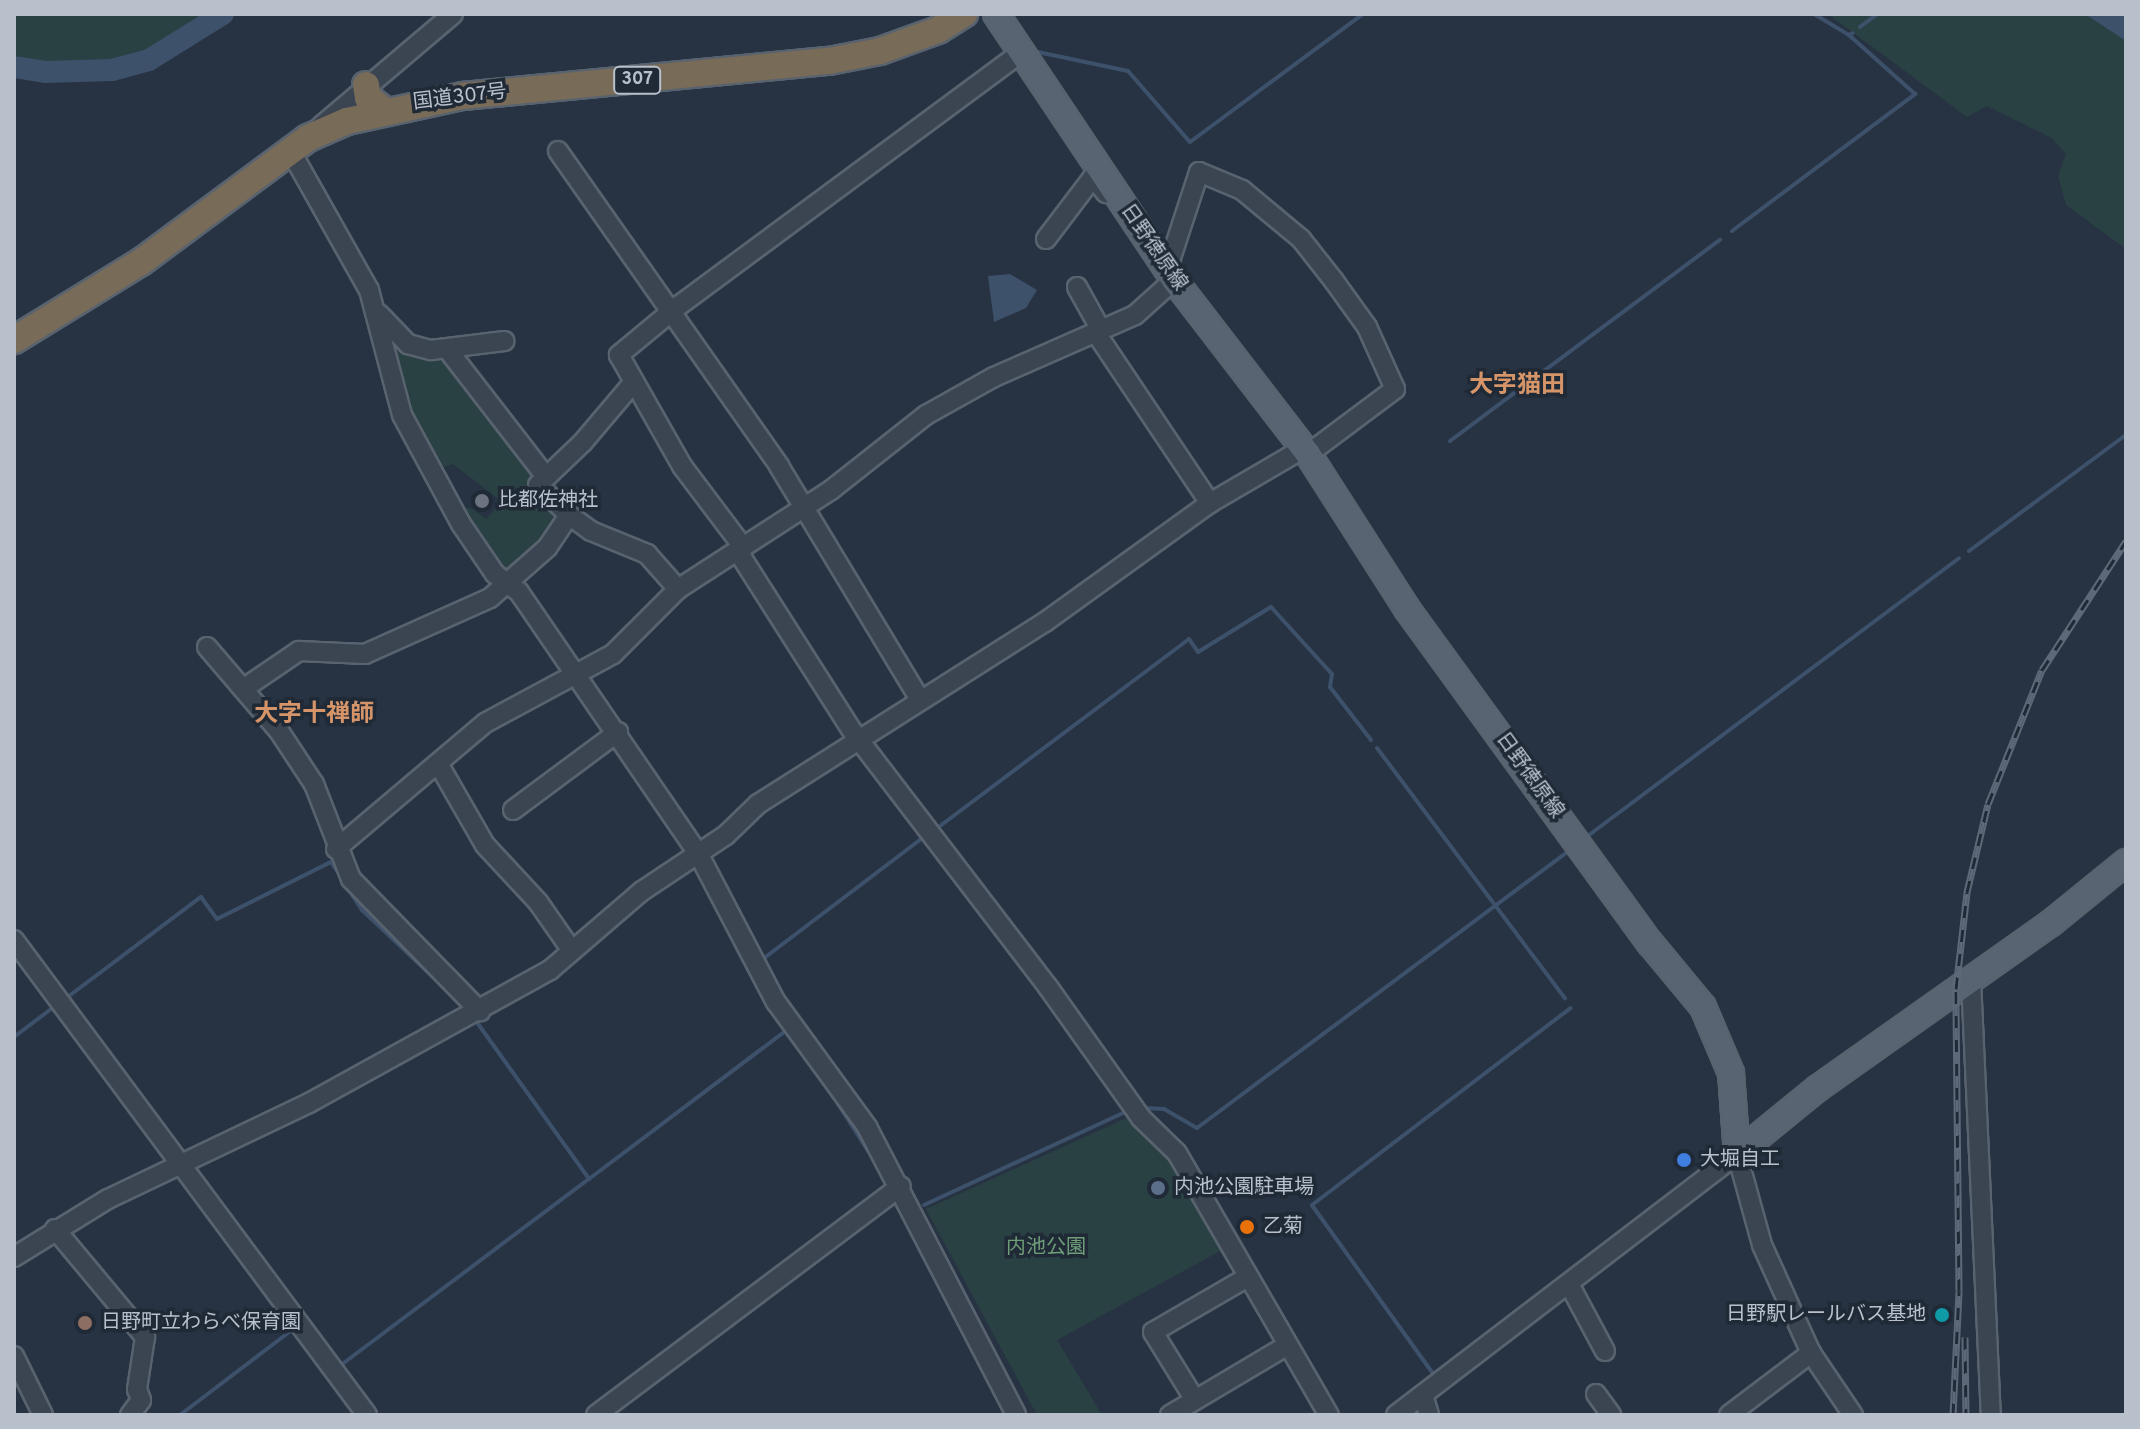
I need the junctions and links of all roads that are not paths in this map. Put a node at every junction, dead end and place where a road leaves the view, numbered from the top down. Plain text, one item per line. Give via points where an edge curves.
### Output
1 (453, 14) edge
2 (964, 14) edge
3 (996, 14) edge
4 (1023, 51) junction
5 (366, 85) junction
6 (384, 110) junction
7 (299, 144) junction
8 (558, 151) dead end
9 (1120, 199) junction
10 (1046, 239) dead end
11 (1171, 275) junction
12 (1077, 287) dead end
13 (673, 313) junction
14 (379, 314) junction
15 (1099, 332) junction
16 (14, 340) edge
17 (504, 341) dead end
18 (448, 350) junction
19 (633, 383) junction
20 (1306, 451) junction
21 (546, 477) junction
22 (1210, 503) junction
23 (802, 506) junction
24 (569, 515) junction
25 (740, 550) junction
26 (508, 583) junction
27 (678, 589) junction
28 (207, 647) dead end
29 (575, 679) junction
30 (243, 689) junction
31 (920, 700) junction
32 (618, 732) junction
33 (861, 737) junction
34 (439, 765) junction
35 (513, 810) dead end
36 (336, 849) junction
37 (699, 855) junction
38 (2126, 862) edge
39 (14, 940) edge
40 (570, 948) junction
41 (1971, 979) junction
42 (480, 1011) junction
43 (1737, 1154) junction
44 (180, 1164) junction
45 (901, 1186) junction
46 (55, 1229) junction
47 (14, 1257) edge
48 (1248, 1277) junction
49 (1569, 1284) junction
50 (1288, 1345) junction
51 (1605, 1351) dead end
52 (1811, 1353) junction
53 (14, 1356) edge
54 (22, 1391) edge
55 (1596, 1394) dead end
56 (1423, 1395) junction
57 (1195, 1400) junction
58 (43, 1415) edge
59 (130, 1415) edge
60 (367, 1415) edge
61 (596, 1415) edge
62 (1016, 1415) edge
63 (1170, 1415) edge
64 (1329, 1415) edge
65 (1396, 1415) edge
66 (1429, 1415) edge
67 (1611, 1415) edge
68 (1729, 1415) edge
69 (1853, 1415) edge
70 (1991, 1415) edge

1 - 5 street
2 - 6 highway, 国道307号 / 307 via 938,30 880,51 829,61 463,96
3 - 4 main road, 日野徳原線
4 - 9 main road, 日野徳原線
4 - 13 street
5 - 6 highway via 368,98
5 - 7 street
6 - 7 highway, 国道307号 / 307
7 - 14 street
7 - 16 highway, 国道307号 / 307 via 141,262
8 - 13 street
9 - 10 street via 1113,202 1093,177
9 - 11 main road, 日野徳原線
11 - 15 street via 1155,302
11 - 20 main road, 日野徳原線
11 - 20 street via 1199,172 1242,190 1301,239 1334,281 1367,327 1395,389
12 - 15 street
13 - 19 street via 619,355
13 - 23 street
14 - 18 street via 408,344
14 - 26 street via 381,344 402,415 461,524 495,574
15 - 22 street
15 - 23 street via 994,377 926,415 831,490
17 - 18 street
18 - 21 street
19 - 21 street
19 - 25 street
20 - 22 street
20 - 43 main road, 日野徳原線 via 1407,609 1718,1034 1731,1073
21 - 24 street via 538,485
22 - 31 street via 1076,601
23 - 25 street
23 - 31 street
24 - 26 street via 547,548
24 - 27 street via 591,531 647,554
25 - 27 street
25 - 33 street
26 - 29 street
26 - 30 street via 465,612 365,654 299,651
27 - 29 street via 639,633
28 - 30 street
29 - 32 street
29 - 34 street via 485,723
30 - 36 street via 314,784
31 - 33 street
32 - 35 street
32 - 37 street
33 - 37 street via 758,804
33 - 48 street via 1141,1118 1177,1153
34 - 36 street
34 - 40 street via 485,845 538,902
36 - 42 street via 372,903
37 - 40 street via 642,891
37 - 45 street via 776,1002 867,1127
38 - 41 main road
39 - 44 street
40 - 42 street via 550,970
41 - 43 main road via 1818,1088
41 - 70 street
42 - 44 street via 309,1103
43 - 49 street
43 - 52 street via 1762,1245
44 - 46 street
44 - 60 street
45 - 61 street
45 - 62 street
46 - 47 street
46 - 59 street via 145,1337 137,1389 141,1400
48 - 50 street
48 - 57 street via 1153,1332
49 - 51 street
49 - 56 street
50 - 57 street
50 - 64 street
52 - 68 street
52 - 69 street
53 - 54 street
54 - 58 street
55 - 67 street
56 - 65 street
56 - 66 street
57 - 63 street

